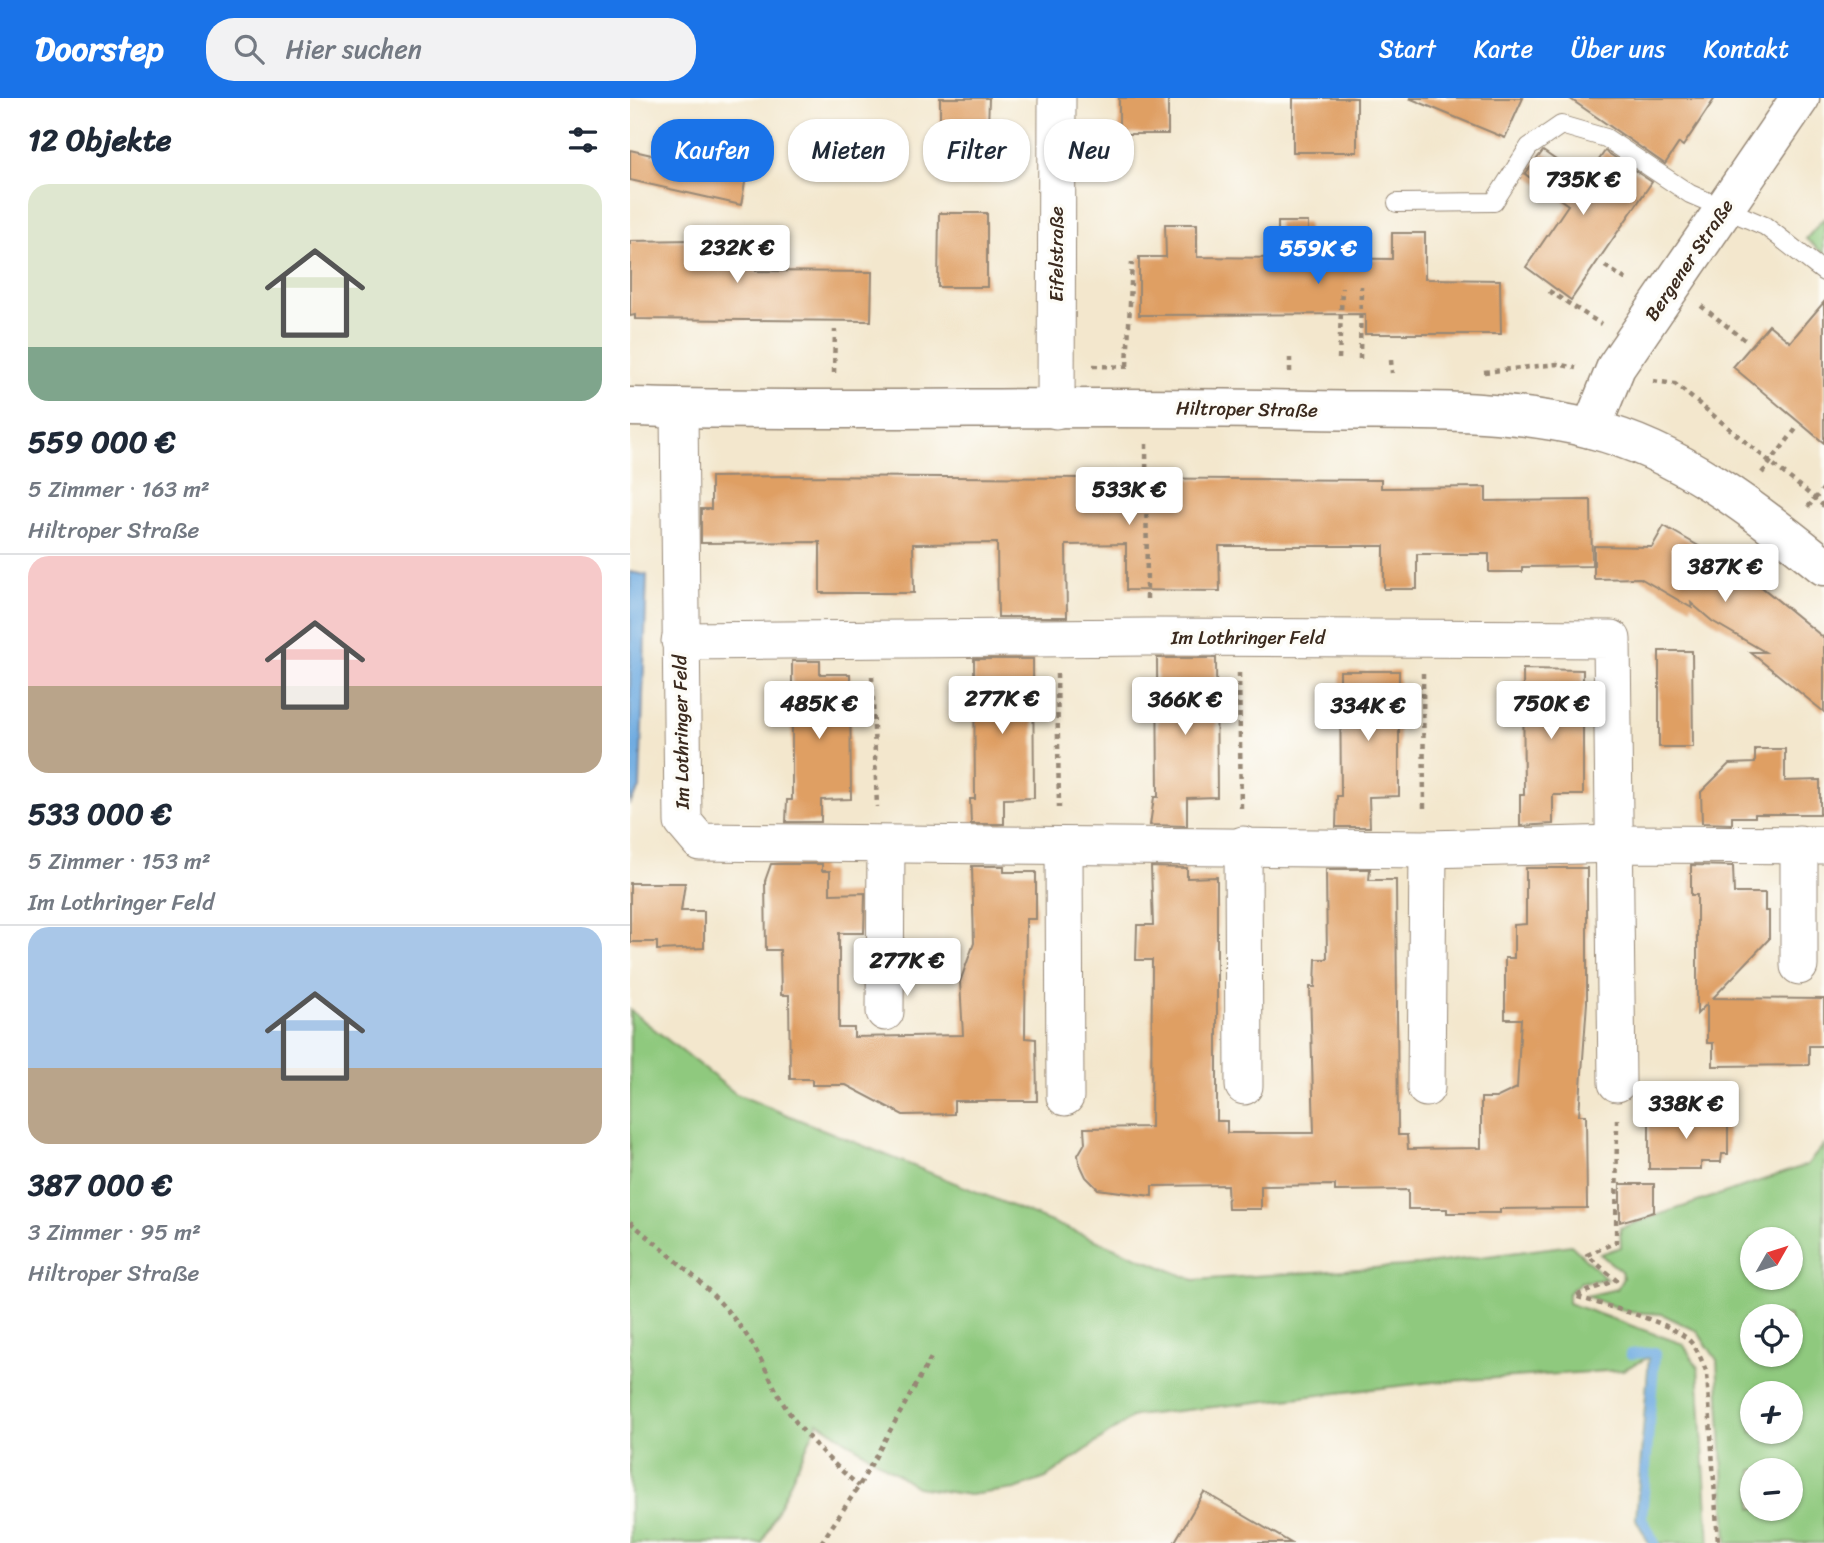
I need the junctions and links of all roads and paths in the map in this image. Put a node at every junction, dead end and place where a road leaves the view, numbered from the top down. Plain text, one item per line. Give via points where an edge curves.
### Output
1 (1057, 98) edge
2 (1800, 98) edge
3 (1396, 203) dead end
4 (1724, 209) junction
5 (1132, 262) dead end
6 (1824, 272) edge
7 (1672, 284) junction
8 (1360, 286) dead end
9 (1342, 288) dead end
10 (1549, 291) dead end
11 (835, 330) dead end
12 (1611, 331) dead end
13 (1745, 340) dead end
14 (834, 356) dead end
15 (1339, 359) dead end
16 (1360, 359) dead end
17 (1391, 360) dead end
18 (1557, 364) dead end
19 (1127, 366) dead end
20 (1505, 370) dead end
21 (1392, 377) dead end
22 (1675, 384) dead end
23 (630, 407) edge
24 (679, 408) junction
25 (1056, 410) junction
26 (1591, 429) junction
27 (1796, 429) dead end
28 (1146, 443) dead end
29 (1770, 462) junction
30 (1824, 488) edge
31 (1815, 498) junction
32 (1824, 506) edge
33 (1824, 566) edge
34 (1147, 637) junction
35 (1239, 637) junction
36 (1423, 637) junction
37 (1057, 638) junction
38 (871, 640) junction
39 (680, 641) junction
40 (1616, 844) junction
41 (886, 845) junction
42 (1243, 845) junction
43 (1812, 845) edge
44 (1064, 848) junction
45 (1428, 849) junction
46 (1799, 966) dead end
47 (885, 1012) dead end
48 (1618, 1083) joint
49 (1244, 1086) dead end
50 (1426, 1088) dead end
51 (1065, 1097) dead end
52 (630, 1222) edge
53 (932, 1356) dead end
54 (859, 1486) junction
55 (821, 1543) edge
56 (1718, 1543) edge

1 - 25 street, Eifelstraße
2 - 4 street, Bergener Straße
3 - 4 lane via 1494,202 1529,147 1561,125 1606,138 1690,194
4 - 6 lane via 1765,226
4 - 7 street, Bergener Straße
5 - 19 path
7 - 13 path
7 - 26 street, Bergener Straße via 1616,367
8 - 16 path
9 - 15 path
10 - 12 path
11 - 14 path
17 - 21 path
18 - 20 path
22 - 29 path
23 - 24 street, Hiltroper Straße
24 - 25 street, Hiltroper Straße
24 - 39 street, Im Lothringer Feld
25 - 26 street, Hiltroper Straße via 1465,414
26 - 33 street, Hiltroper Straße via 1663,455 1740,501
27 - 29 path
28 - 34 path
29 - 31 path
30 - 31 path
31 - 32 path
34 - 35 street, Im Lothringer Feld
34 - 37 street, Im Lothringer Feld
35 - 36 street, Im Lothringer Feld
35 - 42 path
36 - 40 street, Im Lothringer Feld via 1612,639
36 - 45 path via 1422,792
37 - 38 street, Im Lothringer Feld
37 - 44 path via 1057,795
38 - 39 street, Im Lothringer Feld
38 - 41 path via 874,796
39 - 41 street, Im Lothringer Feld via 682,822 700,842
40 - 43 street, Im Lothringer Feld
40 - 45 street, Im Lothringer Feld
40 - 48 street, Im Lothringer Feld
41 - 44 street, Im Lothringer Feld
41 - 47 street
42 - 44 street, Im Lothringer Feld
42 - 45 street, Im Lothringer Feld
42 - 49 street
43 - 46 street, Im Lothringer Feld
44 - 51 street
45 - 50 street
48 - 56 path via 1616,1241 1587,1255 1616,1280 1575,1296 1665,1326 1685,1336 1697,1350 1707,1373
52 - 54 path via 723,1306 751,1341 785,1407 807,1436
53 - 54 path
54 - 55 path

